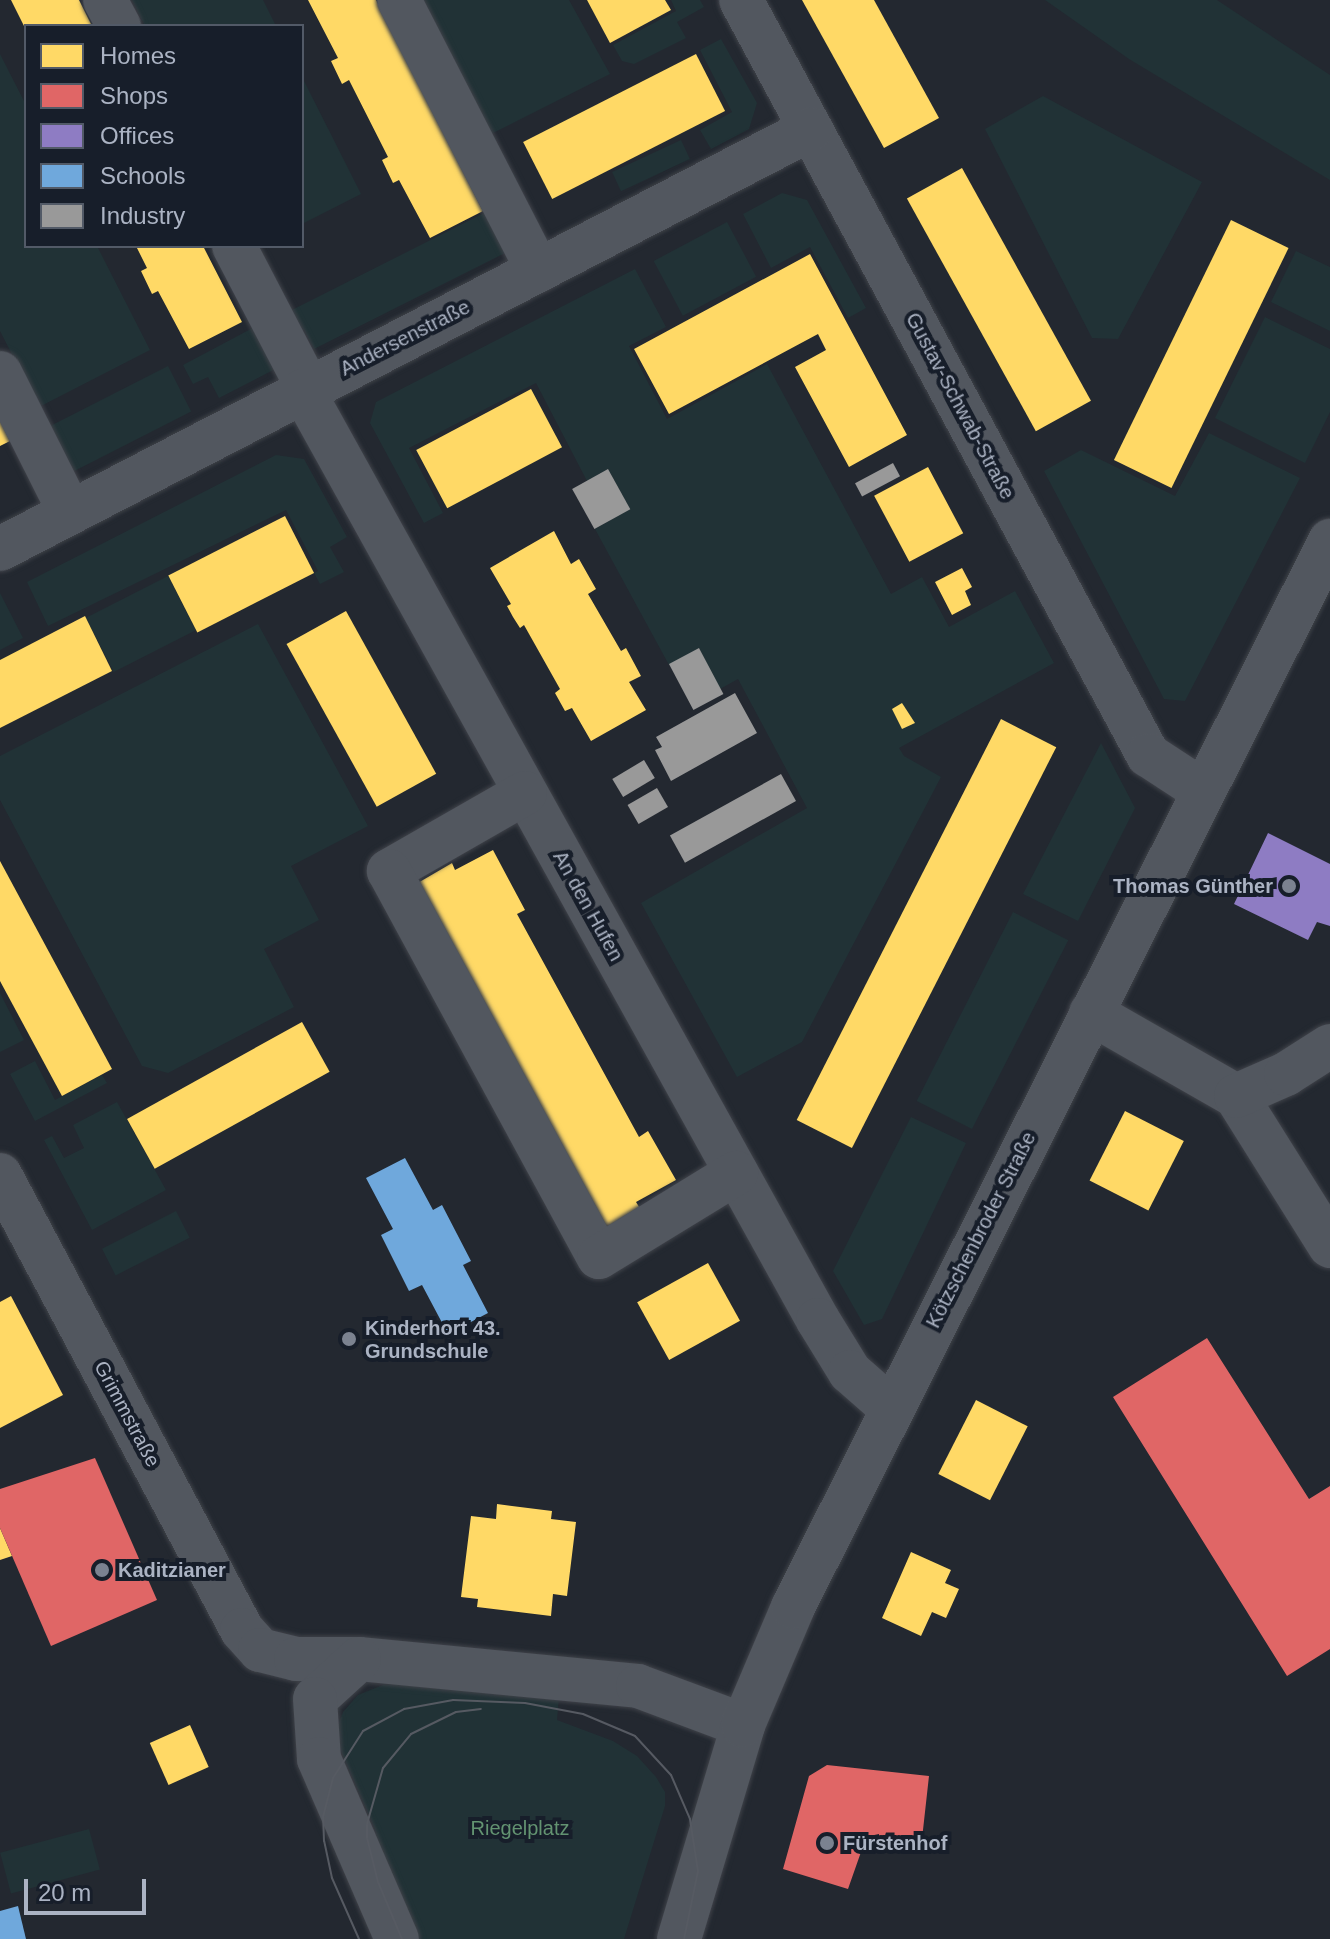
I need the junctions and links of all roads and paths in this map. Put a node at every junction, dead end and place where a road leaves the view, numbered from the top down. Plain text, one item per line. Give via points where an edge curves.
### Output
1 (105, 0) edge
2 (399, 0) edge
3 (741, 0) edge
4 (118, 24) edge
5 (811, 129) junction
6 (235, 248) edge
7 (538, 270) junction
8 (0, 373) edge
9 (305, 390) junction
10 (70, 512) junction
11 (1330, 541) edge
12 (0, 549) edge
13 (1203, 791) junction
14 (525, 793) junction
15 (1091, 1013) junction
16 (1330, 1046) edge
17 (1236, 1096) junction
18 (736, 1173) junction
19 (0, 1175) edge
20 (1330, 1246) edge
21 (891, 1408) junction
22 (359, 1659) junction
23 (743, 1725) junction
24 (397, 1939) edge
25 (679, 1939) edge

1 - 4 street
2 - 7 street
3 - 5 street, Gustav-Schwab-Straße
5 - 7 street, Andersenstraße
5 - 13 street, Gustav-Schwab-Straße via 1148,755
6 - 9 street, An den Hufen
7 - 9 street, Andersenstraße
8 - 10 street
9 - 10 street, Andersenstraße
9 - 14 street, An den Hufen
10 - 12 street, Andersenstraße
11 - 13 street, Kötzschenbroder Straße
13 - 15 street, Kötzschenbroder Straße
14 - 18 street, An den Hufen
14 - 18 street via 389,871 599,1257
15 - 17 street
15 - 21 street, Kötzschenbroder Straße
16 - 17 street via 1286,1074
17 - 20 street
18 - 21 street, An den Hufen via 850,1372
19 - 22 street, Grimmstraße via 242,1630 260,1650 296,1659
21 - 23 street, Kötzschenbroder Straße via 793,1607
22 - 23 street via 638,1686
22 - 24 street via 315,1699 319,1759
23 - 25 street, Kötzschenbroder Straße

